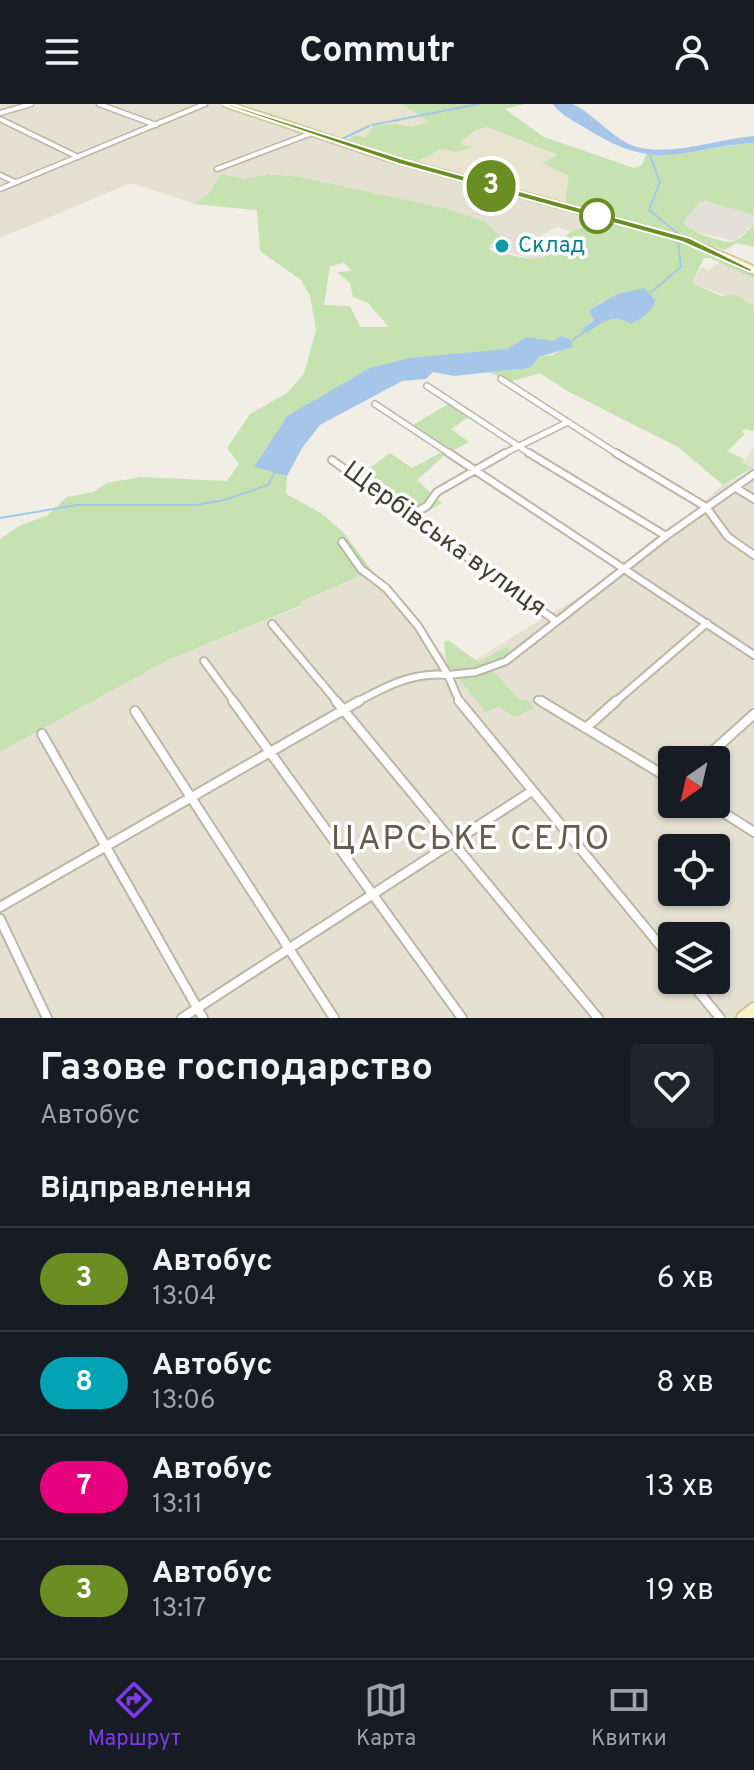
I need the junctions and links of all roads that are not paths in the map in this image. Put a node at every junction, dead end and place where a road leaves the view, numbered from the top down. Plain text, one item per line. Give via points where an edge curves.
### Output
1 (31, 104) edge
2 (99, 104) edge
3 (205, 104) edge
4 (226, 104) edge
5 (0, 116) edge
6 (156, 125) junction
7 (312, 133) junction
8 (78, 157) junction
9 (217, 169) dead end
10 (0, 175) edge
11 (15, 183) junction
12 (0, 189) edge
13 (754, 270) edge
14 (501, 379) dead end
15 (427, 386) dead end
16 (375, 404) dead end
17 (566, 423) junction
18 (517, 446) junction
19 (332, 460) dead end
20 (471, 470) junction
21 (754, 474) edge
22 (736, 488) junction
23 (754, 499) edge
24 (706, 507) junction
25 (402, 511) junction
26 (666, 536) junction
27 (342, 542) dead end
28 (754, 555) edge
29 (625, 567) junction
30 (556, 621) junction
31 (707, 623) junction
32 (272, 624) dead end
33 (754, 655) edge
34 (204, 661) dead end
35 (448, 675) junction
36 (538, 700) dead end
37 (135, 711) dead end
38 (344, 711) junction
39 (754, 714) edge
40 (587, 727) junction
41 (42, 734) dead end
42 (719, 746) edge
43 (269, 753) junction
44 (658, 771) edge
45 (532, 791) junction
46 (191, 796) junction
47 (730, 817) edge
48 (754, 832) edge
49 (451, 842) junction
50 (106, 845) junction
51 (370, 894) junction
52 (0, 907) edge
53 (0, 919) edge
54 (658, 943) edge
55 (288, 948) junction
56 (700, 994) edge
57 (197, 1008) junction
58 (754, 1009) edge
59 (47, 1018) edge
60 (182, 1018) edge
61 (203, 1018) edge
62 (334, 1018) edge
63 (462, 1018) edge
64 (598, 1018) edge
65 (720, 1018) edge
66 (743, 1018) edge

1 - 5 street
2 - 6 street
3 - 6 street
4 - 7 street
5 - 8 street
6 - 8 street
7 - 9 street
7 - 13 street via 680,238
8 - 11 street
10 - 11 street
11 - 12 street
14 - 17 street
15 - 18 street
16 - 20 street
17 - 18 street
17 - 24 street
18 - 20 street
18 - 26 street
19 - 25 street, Щербівська вулиця
20 - 25 street via 437,492 427,506
20 - 29 street
21 - 22 street
22 - 23 street
22 - 24 street
24 - 26 street
24 - 28 street via 728,537
25 - 30 street, Щербівська вулиця
26 - 29 street
27 - 35 street via 361,569 386,588 418,626
29 - 30 street
29 - 31 street
30 - 35 street via 497,665
31 - 33 street
31 - 40 street
32 - 38 street
34 - 43 street
35 - 38 street via 420,673
35 - 45 street via 459,702
36 - 40 street
37 - 46 street
38 - 43 street
38 - 49 street
39 - 42 street
40 - 44 street
41 - 50 street
43 - 46 street
43 - 51 street
45 - 49 street
45 - 54 street
46 - 50 street
46 - 55 street
47 - 48 street
49 - 51 street
49 - 64 street
50 - 52 street
50 - 57 street
51 - 55 street
51 - 63 street
53 - 59 street
55 - 57 street
55 - 62 street
56 - 65 street
57 - 60 street
57 - 61 street
58 - 66 street

